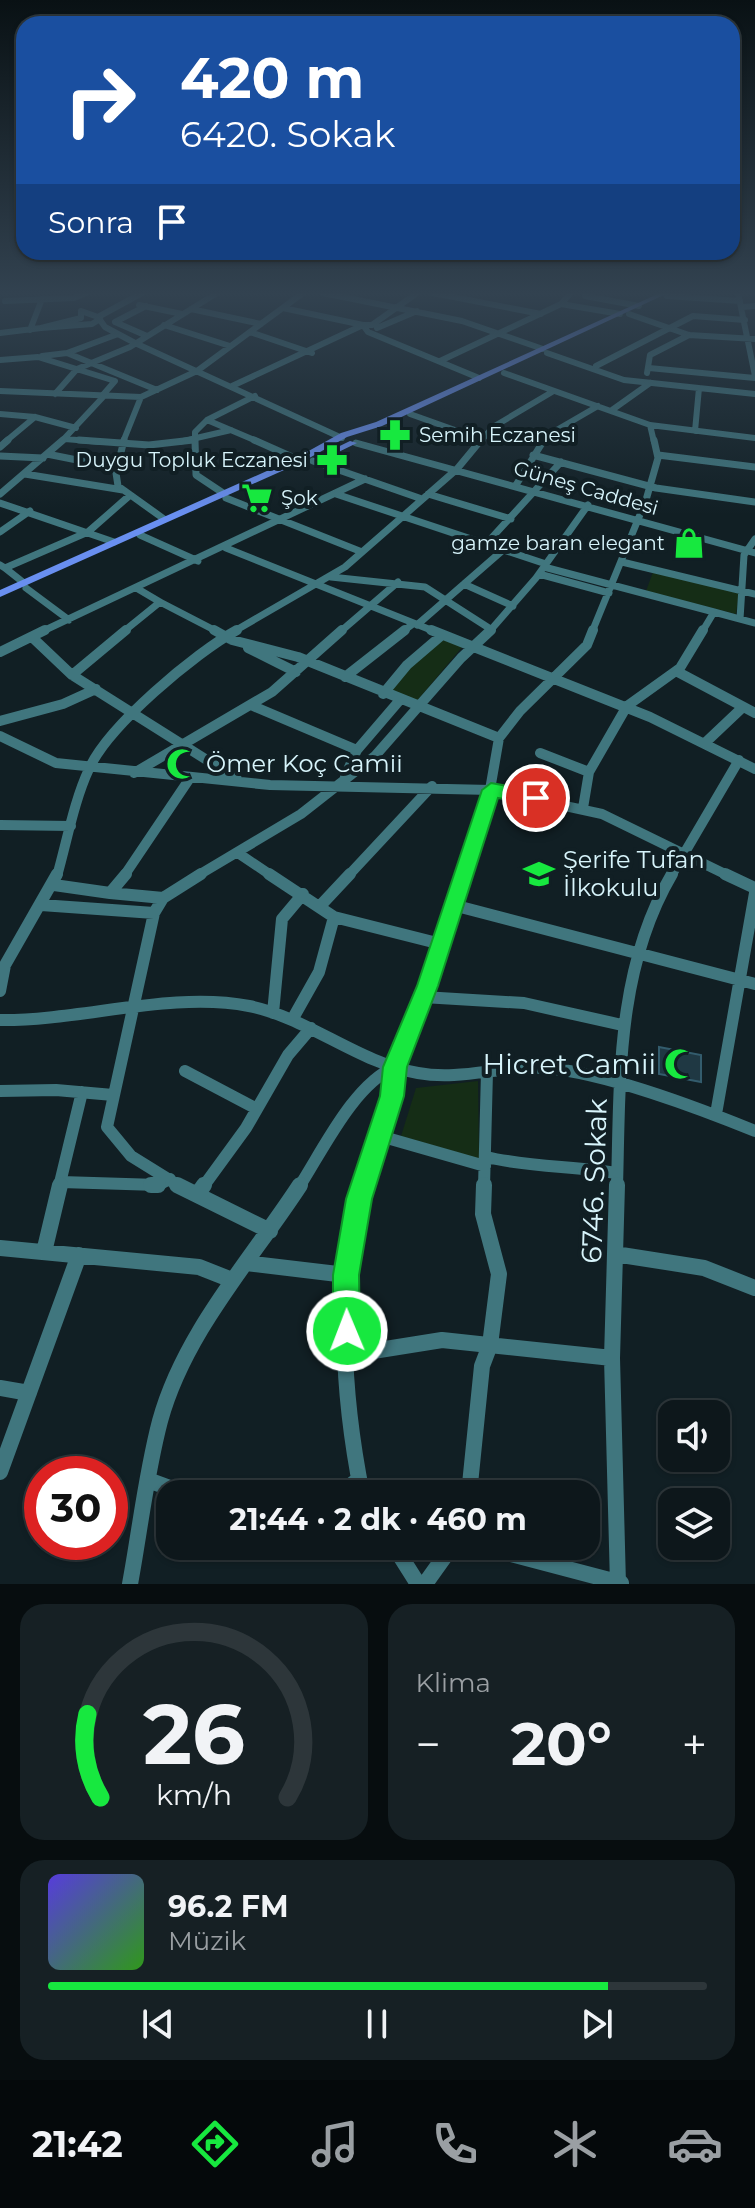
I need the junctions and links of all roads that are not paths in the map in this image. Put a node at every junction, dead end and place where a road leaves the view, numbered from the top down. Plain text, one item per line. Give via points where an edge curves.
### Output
1 (70, 367) edge
2 (82, 367) edge
3 (101, 367) edge
4 (188, 367) edge
5 (202, 367) edge
6 (279, 367) edge
7 (454, 367) edge
8 (506, 367) edge
9 (515, 367) edge
10 (587, 367) edge
11 (599, 367) edge
12 (649, 368) joint
13 (77, 369) junction
14 (197, 371) junction
15 (683, 372) junction
16 (504, 373) junction
17 (755, 377) edge
18 (479, 378) junction
19 (648, 381) junction
20 (681, 383) junction
21 (232, 386) junction
22 (699, 388) junction
23 (157, 390) junction
24 (0, 391) edge
25 (552, 392) junction
26 (755, 392) edge
27 (55, 394) junction
28 (103, 396) junction
29 (255, 396) junction
30 (141, 397) junction
31 (598, 406) junction
32 (612, 410) junction
33 (0, 414) edge
34 (410, 414) junction
35 (35, 417) junction
36 (207, 420) junction
37 (650, 425) junction
38 (76, 428) junction
39 (231, 430) junction
40 (695, 431) junction
41 (352, 438) junction
42 (755, 438) edge
43 (65, 439) junction
44 (483, 440) junction
45 (195, 442) junction
46 (124, 445) junction
47 (0, 447) edge
48 (533, 455) junction
49 (658, 455) junction
50 (0, 456) edge
51 (45, 456) junction
52 (299, 460) junction
53 (82, 461) dead end
54 (313, 461) junction
55 (561, 462) junction
56 (755, 467) edge
57 (457, 469) junction
58 (25, 474) junction
59 (365, 479) junction
60 (650, 484) junction
61 (516, 485) junction
62 (537, 491) junction
63 (126, 493) junction
64 (0, 494) edge
65 (336, 494) junction
66 (225, 495) junction
67 (425, 497) junction
68 (755, 502) edge
69 (0, 503) edge
70 (588, 505) junction
71 (30, 511) junction
72 (404, 515) junction
73 (164, 519) junction
74 (511, 519) junction
75 (283, 520) junction
76 (640, 520) junction
77 (0, 532) edge
78 (88, 532) junction
79 (140, 535) junction
80 (755, 539) edge
81 (114, 542) junction
82 (486, 544) junction
83 (226, 548) junction
84 (503, 550) junction
85 (362, 552) junction
86 (752, 552) edge
87 (198, 561) junction
88 (622, 562) junction
89 (2, 567) edge
90 (543, 568) junction
91 (331, 577) junction
92 (398, 582) junction
93 (464, 584) junction
94 (25, 585) junction
95 (318, 586) junction
96 (138, 589) junction
97 (610, 589) junction
98 (741, 590) junction
99 (755, 594) edge
100 (0, 597) edge
101 (446, 600) junction
102 (160, 602) junction
103 (513, 606) junction
104 (371, 607) junction
105 (714, 612) junction
106 (740, 619) junction
107 (69, 620) junction
108 (755, 623) edge
109 (415, 624) junction
110 (492, 630) junction
111 (442, 635) junction
112 (32, 637) junction
113 (228, 639) junction
114 (473, 647) junction
115 (0, 652) edge
116 (308, 662) junction
117 (676, 671) junction
118 (296, 672) junction
119 (72, 675) junction
120 (555, 676) junction
121 (345, 677) junction
122 (96, 689) junction
123 (383, 694) junction
124 (399, 701) junction
125 (253, 706) junction
126 (627, 706) junction
127 (743, 707) junction
128 (417, 709) junction
129 (134, 711) junction
130 (755, 713) edge
131 (0, 721) edge
132 (0, 736) edge
133 (499, 738) junction
134 (706, 742) junction
135 (181, 745) junction
136 (357, 750) junction
137 (540, 753) dead end
138 (739, 760) junction
139 (89, 767) junction
140 (755, 769) edge
141 (589, 772) junction
142 (134, 773) junction
143 (190, 778) junction
144 (242, 781) junction
145 (341, 781) junction
146 (432, 786) junction
147 (491, 790) junction
148 (583, 808) junction
149 (0, 825) edge
150 (71, 826) junction
151 (238, 853) junction
152 (686, 854) junction
153 (54, 885) junction
154 (755, 890) edge
155 (110, 893) junction
156 (303, 894) junction
157 (163, 898) junction
158 (41, 905) junction
159 (321, 905) junction
160 (453, 905) junction
161 (154, 913) junction
162 (334, 917) junction
163 (441, 944) junction
164 (638, 954) junction
165 (4, 958) edge
166 (739, 980) junction
167 (755, 984) edge
168 (0, 991) edge
169 (423, 997) junction
170 (131, 1010) junction
171 (273, 1013) junction
172 (0, 1020) edge
173 (292, 1020) junction
174 (622, 1025) junction
175 (311, 1028) junction
176 (395, 1067) junction
177 (185, 1071) dead end
178 (487, 1072) junction
179 (621, 1086) junction
180 (0, 1091) edge
181 (82, 1092) junction
182 (113, 1095) junction
183 (257, 1109) junction
184 (716, 1114) junction
185 (755, 1131) edge
186 (380, 1136) junction
187 (486, 1162) junction
188 (616, 1173) junction
189 (170, 1179) junction
190 (61, 1182) junction
191 (197, 1195) junction
192 (270, 1231) junction
193 (0, 1248) edge
194 (44, 1252) junction
195 (615, 1254) junction
196 (79, 1255) junction
197 (246, 1263) junction
198 (346, 1275) junction
199 (232, 1280) junction
200 (755, 1288) edge
201 (490, 1345) junction
202 (348, 1355) junction
203 (612, 1358) junction
204 (0, 1388) edge
205 (29, 1393) junction
206 (0, 1472) edge
207 (148, 1480) junction
208 (359, 1480) edge
209 (470, 1480) edge
210 (156, 1483) edge
211 (403, 1560) edge
212 (442, 1560) edge
213 (532, 1560) edge
214 (130, 1584) edge
215 (418, 1584) edge
216 (425, 1584) edge
217 (620, 1584) edge

1 - 13 street
2 - 13 street
3 - 23 street
4 - 14 street, Güneş Caddesi
5 - 14 street
6 - 21 street
7 - 18 street
8 - 18 main road
9 - 16 main road
10 - 19 street via 617,378
11 - 19 street
12 - 15 street
12 - 19 street
13 - 27 street
13 - 28 street via 115,381
14 - 21 street, Güneş Caddesi
14 - 23 street
15 - 17 street
15 - 20 street
16 - 25 street
16 - 34 main road
18 - 41 main road
19 - 20 street
19 - 22 street
19 - 32 street
20 - 26 street
21 - 29 street, Güneş Caddesi
22 - 26 street
22 - 40 street
23 - 30 street
24 - 27 street
25 - 31 street
25 - 44 street via 504,419
27 - 28 street
28 - 30 street
28 - 38 street
29 - 36 street
29 - 41 street, Güneş Caddesi
30 - 46 street
31 - 32 street
31 - 48 street via 548,435
32 - 37 street
33 - 35 street
34 - 41 main road
34 - 44 street
35 - 38 street
35 - 47 street
36 - 39 street
36 - 45 street via 196,428
37 - 40 street
37 - 49 street
38 - 43 street
39 - 45 street
39 - 52 street
40 - 42 street
41 - 52 main road
41 - 54 main road
41 - 57 street, Güneş Caddesi
43 - 46 street
43 - 51 street
44 - 57 street
45 - 46 street
45 - 66 street via 196,475
46 - 63 street via 116,473
48 - 55 street
48 - 61 street
49 - 56 street
49 - 60 street
50 - 51 street
51 - 53 street
51 - 58 street
52 - 66 main road
54 - 59 street
54 - 66 main road
55 - 60 street
55 - 62 street
57 - 61 street, Güneş Caddesi
57 - 67 street
58 - 63 street
58 - 64 street
59 - 65 street
59 - 67 street
60 - 68 street
60 - 76 street
61 - 62 street, Güneş Caddesi
62 - 70 street, Güneş Caddesi
62 - 74 street
63 - 73 street
63 - 78 street
65 - 72 street
65 - 75 street
66 - 73 main road
66 - 75 street
66 - 79 main road
67 - 72 street
67 - 74 street
69 - 71 street
70 - 76 street, Güneş Caddesi
70 - 90 street
71 - 77 street
71 - 78 street
72 - 82 street
72 - 85 street
73 - 81 main road
74 - 82 street
75 - 83 street
75 - 85 street
76 - 86 street, Güneş Caddesi
76 - 88 street
78 - 81 street
78 - 89 street
79 - 87 street
79 - 94 main road
80 - 86 street
81 - 94 main road
82 - 84 street
83 - 87 street
83 - 95 street
84 - 90 street
84 - 93 street
85 - 91 street
86 - 98 street via 744,555
87 - 96 street
88 - 97 street
88 - 98 street
89 - 94 street
90 - 97 street
90 - 103 street
91 - 92 street
91 - 95 street
92 - 101 street via 425,587
92 - 104 street
93 - 101 street
93 - 103 street
94 - 100 main road
94 - 107 street
95 - 104 street
95 - 113 street
96 - 102 street
96 - 107 street
97 - 105 street
97 - 120 street via 587,645
98 - 99 street
98 - 106 street
101 - 109 street
101 - 110 street
102 - 113 street
102 - 119 street
103 - 110 street
104 - 109 street
104 - 116 street
105 - 106 street
105 - 117 street
106 - 108 street
107 - 112 street
109 - 111 street
109 - 121 street
110 - 114 street
111 - 114 street
111 - 123 street
112 - 115 street
112 - 119 street
113 - 116 street
113 - 118 street
113 - 129 street via 191,661
114 - 120 street
114 - 128 street
116 - 118 street
116 - 121 street
117 - 126 street
117 - 127 street
118 - 125 street
119 - 122 street
120 - 126 street
120 - 133 street
121 - 123 street
122 - 129 street
122 - 131 street
123 - 124 street
124 - 128 street
124 - 136 street
125 - 135 street
125 - 136 street
126 - 134 street
126 - 141 street
127 - 130 street
127 - 134 street
128 - 133 street
128 - 145 street via 375,756
129 - 135 street
129 - 139 street
132 - 139 street via 43,760
133 - 147 street
134 - 138 street
135 - 142 street
135 - 144 street
136 - 145 street
137 - 141 street
138 - 140 street
138 - 152 street, 6746. Sokak
139 - 142 street
139 - 150 street
141 - 148 street
142 - 143 street
143 - 144 street
143 - 155 street
144 - 145 street
145 - 146 street
145 - 151 street via 318,803
146 - 147 street
146 - 159 street
147 - 148 street
147 - 160 street
148 - 152 street
149 - 150 street
150 - 153 street
151 - 156 street
151 - 157 street
152 - 154 street
152 - 164 street, 6746. Sokak via 660,894
153 - 155 street
153 - 158 street
154 - 166 street
155 - 157 street
156 - 159 street
156 - 171 street via 282,919
157 - 161 street
158 - 161 street
158 - 165 street
159 - 162 street
160 - 163 street
160 - 164 street
161 - 170 street
162 - 163 street
162 - 173 street via 319,972
163 - 169 street
164 - 166 street
164 - 174 street, 6746. Sokak
165 - 168 street
166 - 167 street
166 - 184 street
169 - 174 street via 567,1007
169 - 176 street
170 - 171 street via 222,1003
170 - 172 street
170 - 182 street
171 - 173 street
173 - 175 street
174 - 179 street, 6746. Sokak
175 - 176 street
175 - 183 street via 288,1055
176 - 178 street via 436,1076
176 - 186 street
176 - 192 street via 378,1074 359,1095
177 - 183 street
178 - 179 street via 546,1068
178 - 187 street
179 - 184 street
179 - 188 street, 6746. Sokak
180 - 181 street
181 - 182 street
181 - 190 street
182 - 189 street via 110,1137
183 - 191 street
184 - 185 street
186 - 187 street
186 - 198 street via 359,1199
187 - 188 street via 559,1164
187 - 201 street via 483,1214 499,1274
188 - 195 street, 6746. Sokak
189 - 190 street via 158,1185
189 - 191 street
190 - 194 street
191 - 192 street
192 - 197 street
193 - 194 street
194 - 196 street
195 - 200 street via 692,1262 725,1271
195 - 203 street, 6746. Sokak
196 - 199 street via 199,1267
196 - 205 street
197 - 198 street
197 - 199 street
198 - 202 street
199 - 207 street via 170,1393
201 - 202 street via 442,1340
201 - 203 street
201 - 209 street via 482,1366
202 - 208 street
203 - 217 street, 6746. Sokak
204 - 205 street
205 - 206 street
207 - 210 street
207 - 214 street
211 - 215 street
212 - 216 street
213 - 217 street

